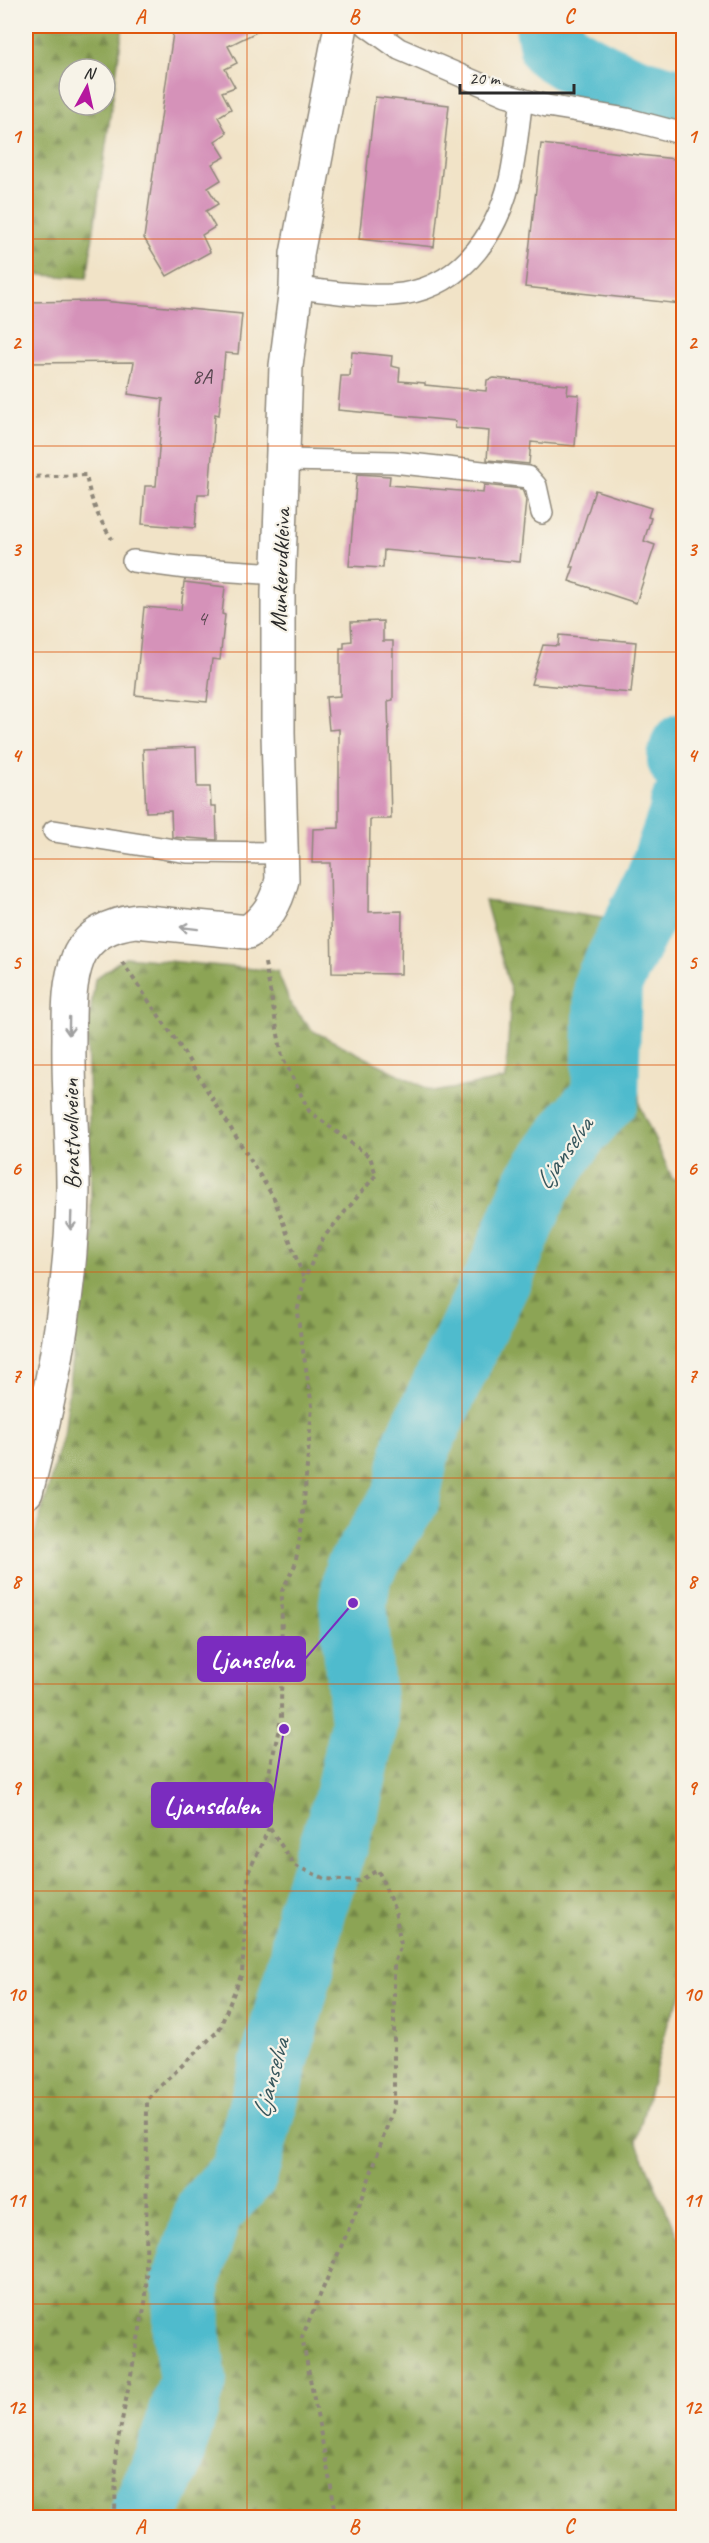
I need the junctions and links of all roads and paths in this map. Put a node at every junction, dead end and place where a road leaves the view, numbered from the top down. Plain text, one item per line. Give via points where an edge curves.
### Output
1 (341, 26) edge
2 (368, 26) edge
3 (522, 99) junction
4 (684, 134) edge
5 (296, 288) junction
6 (284, 460) junction
7 (26, 505) edge
8 (542, 513) dead end
9 (133, 561) joint
10 (279, 574) junction
11 (54, 831) dead end
12 (281, 854) junction
13 (101, 932) junction
14 (248, 932) junction
15 (304, 1280) junction
16 (26, 1492) edge
17 (269, 1827) junction
18 (115, 2517) edge
19 (337, 2517) edge

1 - 5 street, Munkerudkleiva via 299,243
2 - 3 lane via 399,49
3 - 4 lane
3 - 5 lane via 501,210 482,244 458,272 430,288 392,295
5 - 6 street, Munkerudkleiva via 286,366
6 - 8 lane via 393,462 528,477 536,486
6 - 10 street, Munkerudkleiva
7 - 9 path via 28,477 86,475 89,494 102,524
9 - 10 lane
10 - 12 street, Munkerudkleiva
11 - 12 lane via 187,852
12 - 14 street, Munkerudkleiva via 282,880 277,899 263,921
14 -> 13 street, Brattvollveien via 136,921
13 - 15 path via 181,1048 274,1198
13 -> 16 street, Brattvollveien via 80,955 70,993 73,1188 66,1293 53,1378
14 - 15 path via 264,954 282,1056 309,1111 370,1157 375,1175 323,1238
15 - 17 path via 297,1313 312,1406 302,1525 295,1565 282,1591 281,1719 268,1778
17 - 18 path via 249,1871 242,1973 219,2031 147,2099 146,2298 116,2451
17 - 19 path via 295,1866 326,1879 359,1881 378,1870 395,1911 401,1944 394,1963 394,2106 363,2196 302,2337

